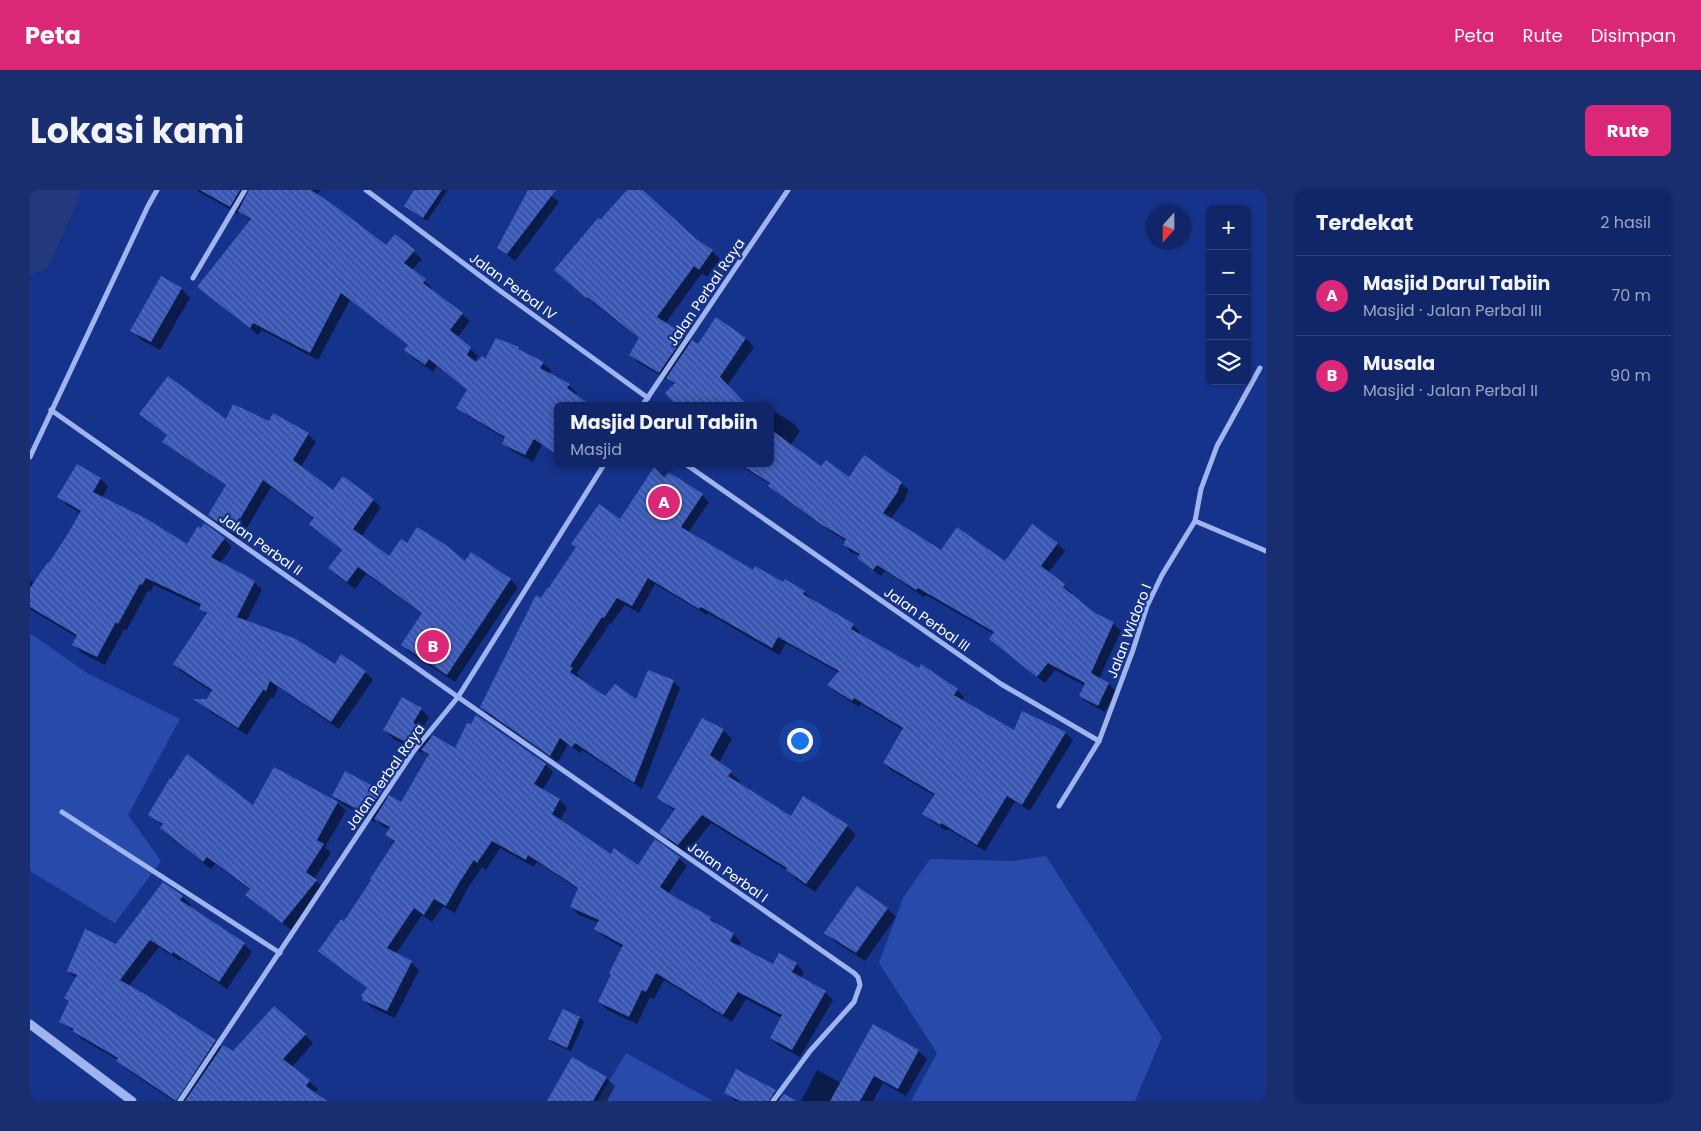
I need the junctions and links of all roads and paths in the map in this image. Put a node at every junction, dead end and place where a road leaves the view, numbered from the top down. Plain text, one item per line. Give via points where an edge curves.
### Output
1 (157, 190) edge
2 (245, 190) edge
3 (366, 190) edge
4 (788, 190) edge
5 (193, 278) dead end
6 (1260, 368) dead end
7 (648, 398) junction
8 (645, 402) edge
9 (51, 410) junction
10 (30, 457) edge
11 (603, 467) edge
12 (690, 467) edge
13 (1195, 522) junction
14 (1266, 551) edge
15 (458, 697) junction
16 (1099, 741) junction
17 (1059, 806) dead end
18 (62, 812) dead end
19 (280, 953) junction
20 (30, 1024) edge
21 (132, 1101) edge
22 (180, 1101) edge
23 (773, 1101) edge

1 - 9 street
2 - 5 street
3 - 7 street, Jalan Perbal IV
4 - 7 street, Jalan Perbal Raya
6 - 13 street via 1217,446 1201,489
7 - 8 street, Jalan Perbal Raya
9 - 10 street
9 - 15 street, Jalan Perbal II
11 - 15 street, Jalan Perbal Raya
12 - 16 street, Jalan Perbal III via 1002,684
13 - 14 street
13 - 16 street, Jalan Widoro I via 1147,606
15 - 19 street, Jalan Perbal Raya via 413,752
15 - 23 street, Jalan Perbal I via 858,977 860,985 854,1002 810,1051
16 - 17 street
18 - 19 street
19 - 22 street, Jalan Perbal Raya
20 - 21 street

